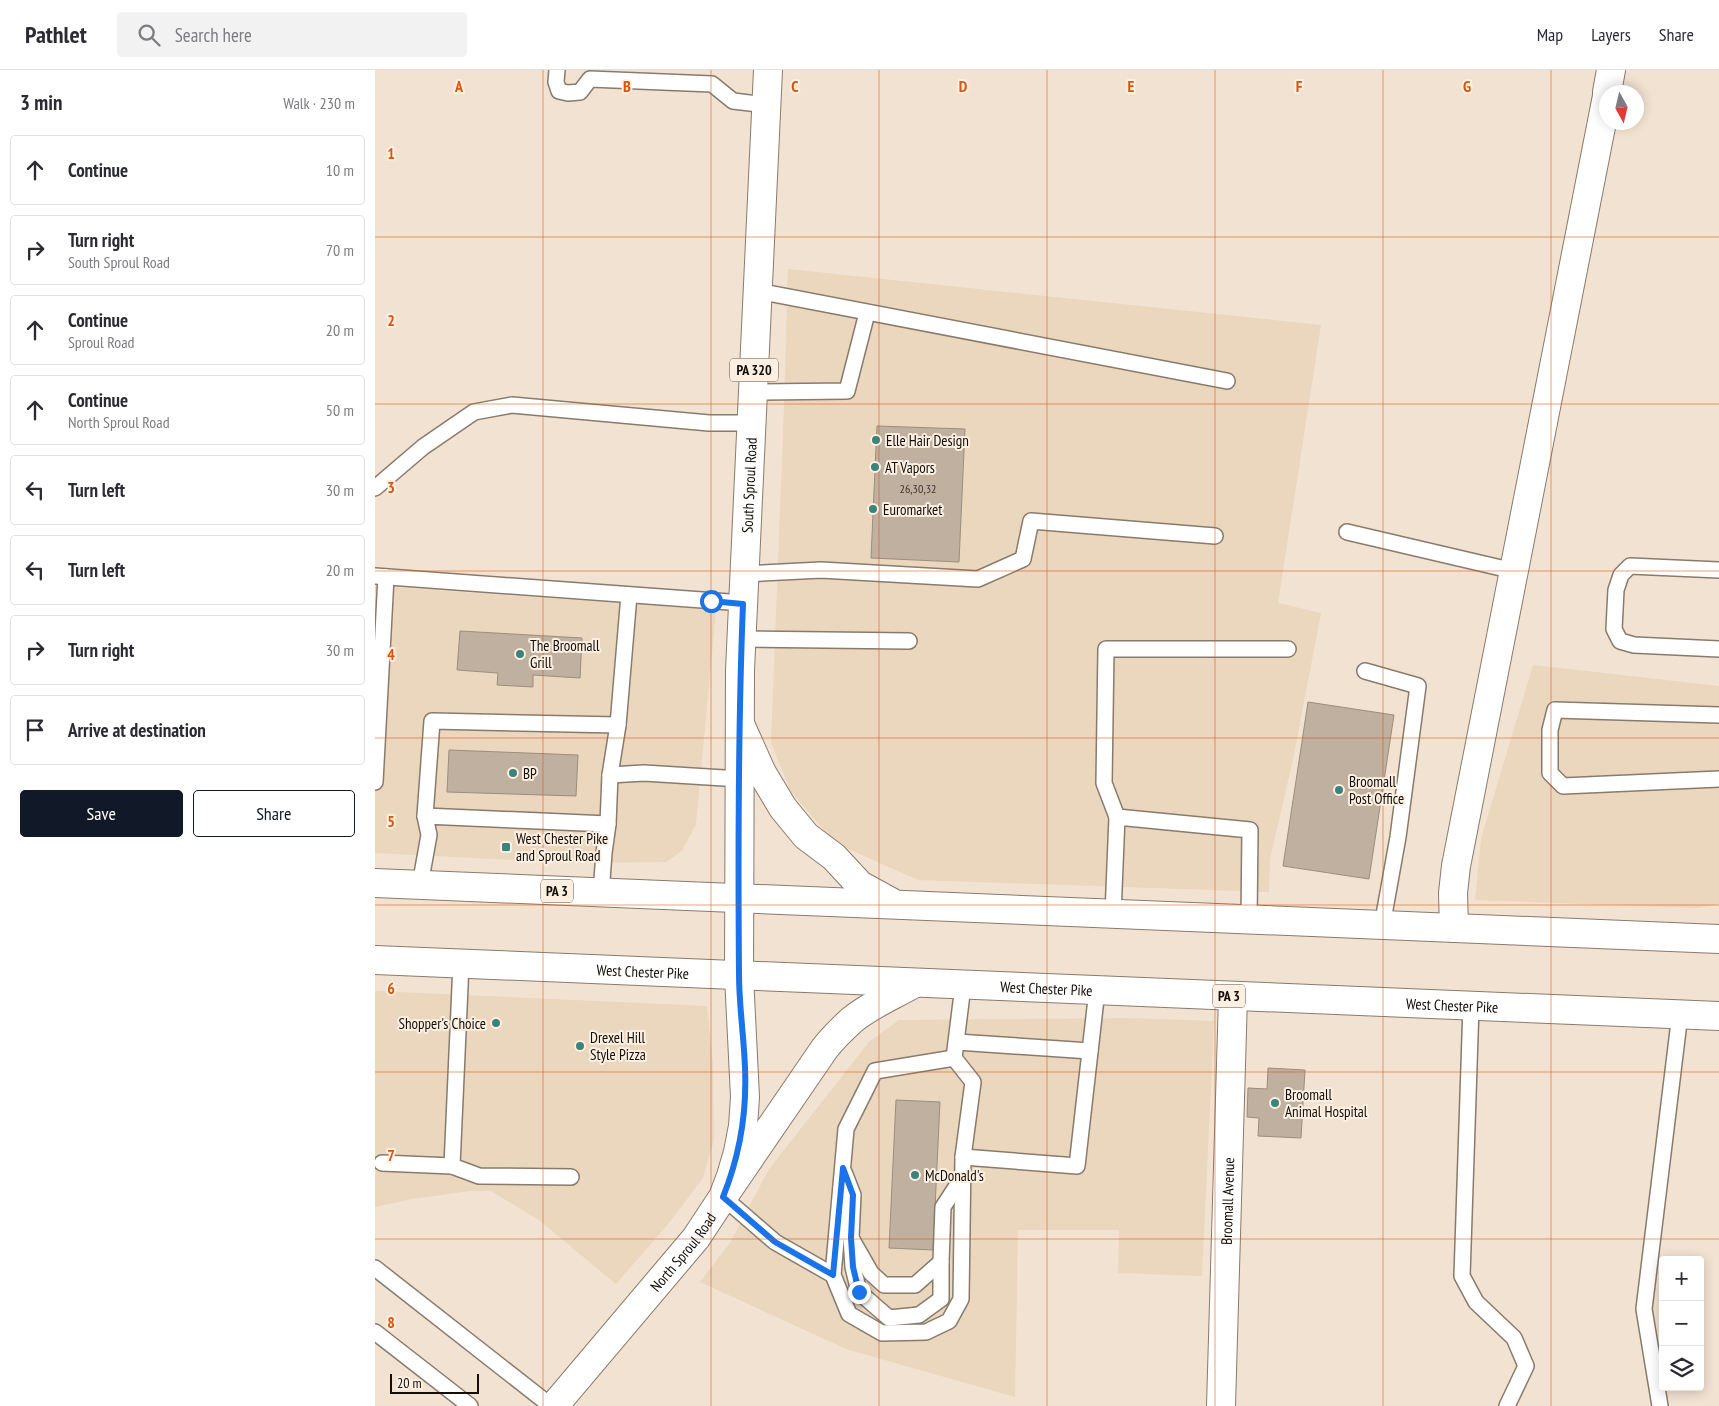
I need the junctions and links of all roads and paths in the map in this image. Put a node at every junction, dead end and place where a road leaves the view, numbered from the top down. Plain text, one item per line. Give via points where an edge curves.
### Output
1 (557, 70) edge
2 (768, 70) edge
3 (1611, 70) edge
4 (1608, 85) edge
5 (766, 105) junction
6 (1600, 130) edge
7 (757, 291) junction
8 (867, 313) junction
9 (1227, 381) dead end
10 (753, 392) junction
11 (751, 423) junction
12 (375, 488) edge
13 (1347, 532) dead end
14 (1215, 536) dead end
15 (1719, 570) edge
16 (1514, 571) junction
17 (744, 574) junction
18 (381, 577) edge
19 (629, 595) junction
20 (743, 604) junction
21 (742, 639) junction
22 (909, 641) dead end
23 (1288, 649) dead end
24 (1719, 649) edge
25 (1365, 671) dead end
26 (1719, 715) edge
27 (740, 724) junction
28 (618, 725) junction
29 (610, 775) junction
30 (740, 779) junction
31 (1719, 779) edge
32 (375, 782) edge
33 (425, 816) junction
34 (1117, 817) junction
35 (608, 824) junction
36 (375, 883) edge
37 (420, 885) junction
38 (601, 893) junction
39 (739, 899) junction
40 (897, 905) junction
41 (1113, 914) junction
42 (1249, 920) junction
43 (1382, 926) junction
44 (1454, 928) junction
45 (1719, 939) edge
46 (375, 960) edge
47 (461, 964) junction
48 (739, 976) junction
49 (915, 983) junction
50 (963, 986) junction
51 (1097, 990) junction
52 (1233, 996) junction
53 (1471, 1006) junction
54 (1680, 1014) junction
55 (1719, 1016) edge
56 (957, 1042) junction
57 (1090, 1051) junction
58 (954, 1058) junction
59 (963, 1157) junction
60 (382, 1163) dead end
61 (451, 1166) junction
62 (843, 1168) junction
63 (962, 1177) junction
64 (571, 1178) dead end
65 (723, 1197) junction
66 (851, 1238) junction
67 (941, 1262) junction
68 (375, 1268) edge
69 (833, 1275) junction
70 (375, 1332) edge
71 (469, 1406) edge
72 (552, 1406) edge
73 (1221, 1406) edge
74 (1507, 1406) edge
75 (1660, 1406) edge

1 - 5 lane via 559,91 568,93 580,92 590,79 712,84 733,101
2 - 5 main road, South Sproul Road / PA 320
3 - 4 main road
5 - 7 main road, South Sproul Road / PA 320
6 - 16 main road
7 - 8 lane
7 - 10 main road, South Sproul Road / PA 320
8 - 9 lane
8 - 10 lane via 847,391
10 - 11 main road, South Sproul Road / PA 320
11 - 12 lane via 709,423 512,405 473,412 423,447
11 - 17 main road, South Sproul Road / PA 320
13 - 16 lane
14 - 17 lane via 1031,521 1023,559 978,579 821,570
15 - 24 lane via 1631,566 1621,575 1615,590 1614,629 1620,641 1634,646
16 - 44 main road via 1456,866
17 - 20 main road, South Sproul Road / PA 320
18 - 19 lane
18 - 32 lane
19 - 20 lane
19 - 28 lane
20 - 21 main road, South Sproul Road / PA 320
21 - 22 lane
21 - 27 main road, South Sproul Road / PA 320
23 - 34 lane via 1106,649 1104,783
25 - 43 lane via 1418,686 1398,837
26 - 31 lane via 1555,710 1550,730 1550,773 1563,786
27 - 30 main road, South Sproul Road / PA 320
27 - 40 main road via 762,773 783,808 806,836 834,857 860,885
28 - 29 lane
28 - 33 lane via 432,721
29 - 30 lane via 644,773
29 - 35 lane
30 - 39 main road, South Sproul Road / PA 320
33 - 35 lane
33 - 37 lane via 429,835
34 - 41 lane
34 - 42 lane via 1250,830
35 - 38 lane
36 - 37 main road, PA 3
37 - 38 main road, PA 3
38 - 39 main road, PA 3
39 - 40 main road, PA 3
39 - 48 main road, PA 320
40 - 41 main road, PA 3
41 - 42 main road, PA 3
42 - 43 main road, PA 3
43 - 44 main road, PA 3
44 - 45 main road, PA 3
46 - 47 main road, West Chester Pike / PA 3
47 - 48 main road, West Chester Pike / PA 3
47 - 61 lane
48 - 49 main road, West Chester Pike / PA 3
48 - 65 main road, North Sproul Road / PA 320 via 744,1107 738,1152
49 - 50 main road, West Chester Pike / PA 3
49 - 65 main road via 853,1019 838,1033
50 - 51 main road, West Chester Pike / PA 3
50 - 56 lane
51 - 52 main road, West Chester Pike / PA 3
51 - 57 lane
52 - 53 main road, West Chester Pike / PA 3
52 - 73 main road, Broomall Avenue
53 - 54 main road, West Chester Pike / PA 3
53 - 74 lane via 1462,1276 1475,1302 1514,1338 1526,1366
54 - 55 main road, West Chester Pike / PA 3
54 - 75 lane via 1644,1309
56 - 57 lane
56 - 58 lane
57 - 59 lane via 1077,1166
58 - 59 lane via 973,1082
58 - 62 lane via 875,1071 846,1129
59 - 63 lane
60 - 61 lane
61 - 64 lane via 479,1176
62 - 66 lane via 853,1195
62 - 69 lane
63 - 67 lane via 943,1207
63 - 69 lane via 961,1299 949,1321 926,1332 882,1333 849,1314
65 - 69 lane via 775,1242
65 - 72 main road, North Sproul Road / PA 320 via 696,1238
66 - 67 lane via 871,1273 884,1285 915,1284
66 - 67 lane via 859,1292 889,1318 919,1315 941,1299
68 - 72 lane
70 - 71 lane

